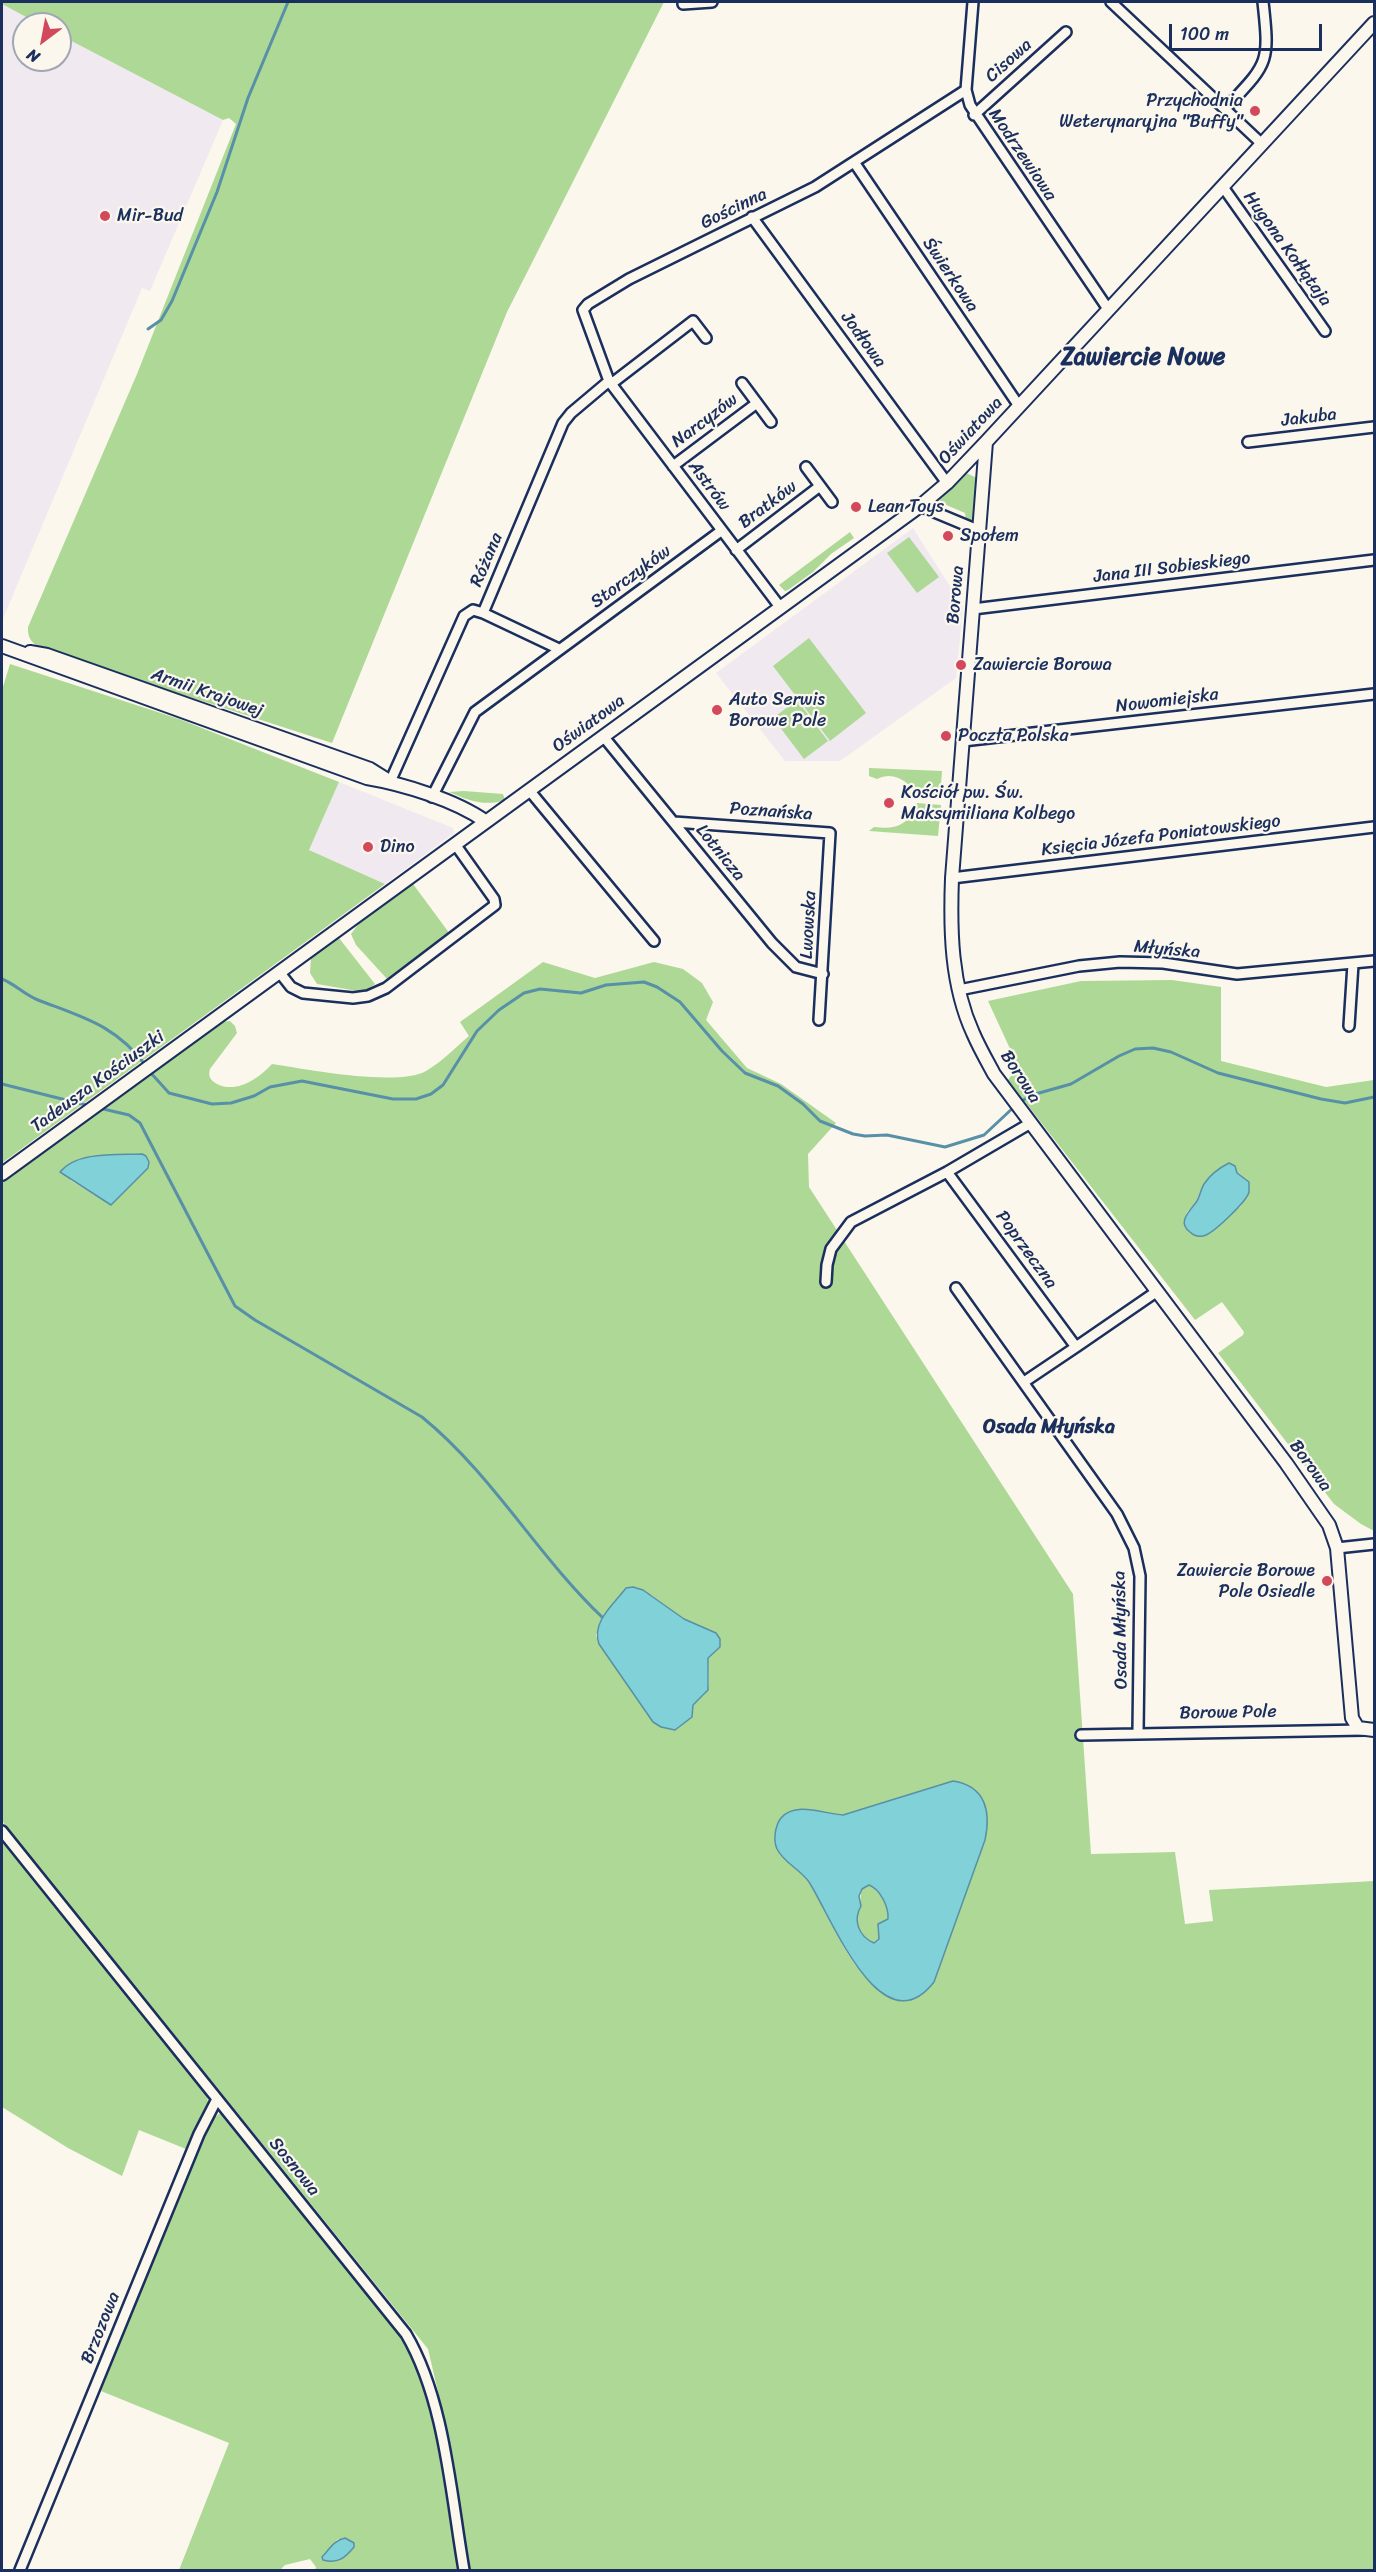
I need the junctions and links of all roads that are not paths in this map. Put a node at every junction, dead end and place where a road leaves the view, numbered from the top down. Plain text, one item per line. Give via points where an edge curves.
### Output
1 (712, 2) edge
2 (973, 2) edge
3 (1111, 2) edge
4 (1263, 2) edge
5 (683, 4) dead end
6 (1374, 23) edge
7 (1066, 32) dead end
8 (966, 90) junction
9 (1225, 109) junction
10 (975, 115) junction
11 (1262, 144) junction
12 (854, 162) junction
13 (1223, 187) junction
14 (752, 217) junction
15 (1108, 309) junction
16 (1324, 331) dead end
17 (706, 338) dead end
18 (610, 382) junction
19 (742, 383) dead end
20 (757, 403) junction
21 (1019, 406) junction
22 (771, 422) dead end
23 (1374, 427) edge
24 (986, 442) junction
25 (1248, 442) dead end
26 (673, 466) junction
27 (806, 467) dead end
28 (947, 483) junction
29 (820, 486) junction
30 (832, 502) dead end
31 (920, 506) junction
32 (721, 531) junction
33 (980, 531) junction
34 (736, 550) junction
35 (1374, 560) edge
36 (780, 607) junction
37 (973, 609) junction
38 (483, 613) junction
39 (5, 647) edge
40 (559, 649) junction
41 (1374, 694) edge
42 (603, 736) junction
43 (963, 741) junction
44 (390, 782) junction
45 (529, 790) junction
46 (432, 797) junction
47 (485, 821) junction
48 (674, 822) junction
49 (1374, 827) edge
50 (830, 832) joint
51 (455, 844) junction
52 (952, 878) junction
53 (654, 941) dead end
54 (1374, 961) edge
55 (1353, 964) junction
56 (280, 973) junction
57 (823, 974) junction
58 (959, 990) junction
59 (819, 1020) dead end
60 (1349, 1026) dead end
61 (186, 1040) joint
62 (1026, 1119) junction
63 (947, 1172) junction
64 (2, 1174) edge
65 (826, 1282) dead end
66 (956, 1288) dead end
67 (1156, 1292) junction
68 (1076, 1347) junction
69 (1024, 1382) junction
70 (1374, 1544) edge
71 (1337, 1548) junction
72 (1370, 1730) edge
73 (1138, 1732) junction
74 (1081, 1735) dead end
75 (2, 1831) edge
76 (217, 2099) junction
77 (20, 2571) edge
78 (464, 2571) edge

1 - 5 street
2 - 8 street, Modrzewiowa
3 - 9 street
4 - 9 street via 1268,41 1265,59 1258,73
6 - 11 street, Oświatowa
7 - 10 street, Cisowa
8 - 10 street, Modrzewiowa
8 - 12 street, Gościnna
9 - 11 street
10 - 15 street, Modrzewiowa
11 - 13 street, Oświatowa
12 - 14 street, Gościnna via 801,195
12 - 21 street, Świerkowa
13 - 15 street, Oświatowa
13 - 16 street, Hugona Kołłątaja
14 - 18 street, Gościnna via 629,279 585,307 583,317
14 - 28 street, Jodłowa
15 - 21 street, Oświatowa
17 - 18 street, Różana via 693,321
18 - 26 street, Astrów
18 - 38 street, Różana via 563,423
19 - 20 street, Narcyzów
20 - 22 street, Narcyzów
20 - 26 street, Narcyzów
21 - 24 street, Oświatowa
23 - 25 street, Jakuba
24 - 28 street, Oświatowa
24 - 33 street, Borowa
26 - 32 street, Astrów
27 - 29 street, Bratków
28 - 31 street, Oświatowa
29 - 30 street, Bratków
29 - 34 street, Bratków
31 - 33 street
31 - 36 street, Oświatowa
32 - 34 street, Astrów
32 - 40 street, Storczyków
33 - 37 street, Borowa
34 - 36 street, Astrów
35 - 37 street, Jana III Sobieskiego
36 - 42 street, Oświatowa
37 - 43 street, Borowa
38 - 40 street
38 - 44 street, Różana via 473,610 464,616
39 - 44 street, Armii Krajowej via 367,778
40 - 46 street, Storczyków via 475,712
41 - 43 street, Nowomiejska
42 - 45 street, Oświatowa
42 - 48 street, Lotnicza
43 - 52 street, Borowa
44 - 46 street, Armii Krajowej
45 - 47 street, Oświatowa
45 - 53 street
46 - 47 street, Armii Krajowej via 464,808
47 - 51 street, Oświatowa
48 - 50 street, Poznańska
48 - 57 street, Lotnicza via 772,943 796,967
49 - 52 street, Księcia Józefa Poniatowskiego
50 - 57 street, Lwowska
51 - 56 street, Oświatowa
51 - 56 street via 495,905 395,981 375,993 353,998 303,993 291,987
52 - 58 street, Borowa via 953,955
54 - 55 street, Młyńska
55 - 58 street, Młyńska via 1237,974 1163,963 1120,962 1079,966
55 - 60 street
56 - 61 street, Oświatowa
57 - 59 street, Lwowska
58 - 62 street, Borowa via 972,1032 994,1074
61 - 64 street, Tadeusza Kościuszki
62 - 63 street
62 - 67 street, Borowa
63 - 65 street via 851,1222 831,1249
63 - 68 street, Poprzeczna
66 - 69 street, Osada Młyńska
67 - 68 street
67 - 71 street, Borowa via 1317,1506 1333,1532
68 - 69 street
69 - 73 street, Osada Młyńska via 1117,1514 1134,1548 1140,1576
70 - 71 street
71 - 72 street, Borowa via 1352,1718 1356,1727
72 - 73 street, Borowe Pole
73 - 74 street, Borowe Pole
75 - 76 street, Sosnowa
76 - 77 street, Brzozowa via 199,2134
76 - 78 street, Sosnowa via 394,2316 421,2359 440,2427

